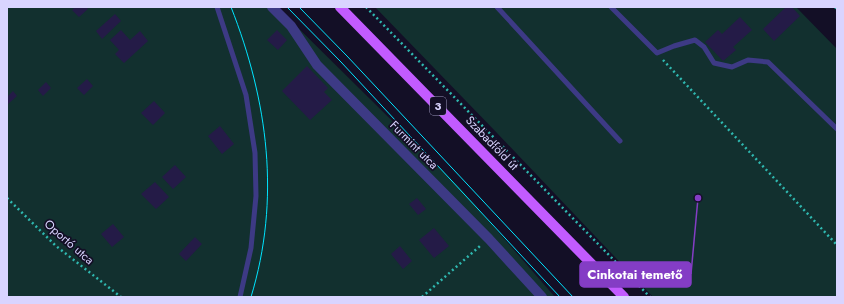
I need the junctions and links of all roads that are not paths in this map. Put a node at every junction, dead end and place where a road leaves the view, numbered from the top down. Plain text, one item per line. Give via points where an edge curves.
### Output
1 (217, 7) edge
2 (272, 7) edge
3 (340, 7) edge
4 (497, 7) edge
5 (611, 7) edge
6 (837, 129) edge
7 (620, 141) dead end
8 (240, 297) edge
9 (542, 297) edge
10 (624, 297) edge

1 - 8 lane via 246,96 255,153 256,196 251,248
2 - 9 street, Furmint utca via 291,26 317,65
3 - 10 main road, Szabadföld út / 3
4 - 7 lane
5 - 6 lane via 657,53 694,40 704,47 714,63 732,67 748,60 768,62

